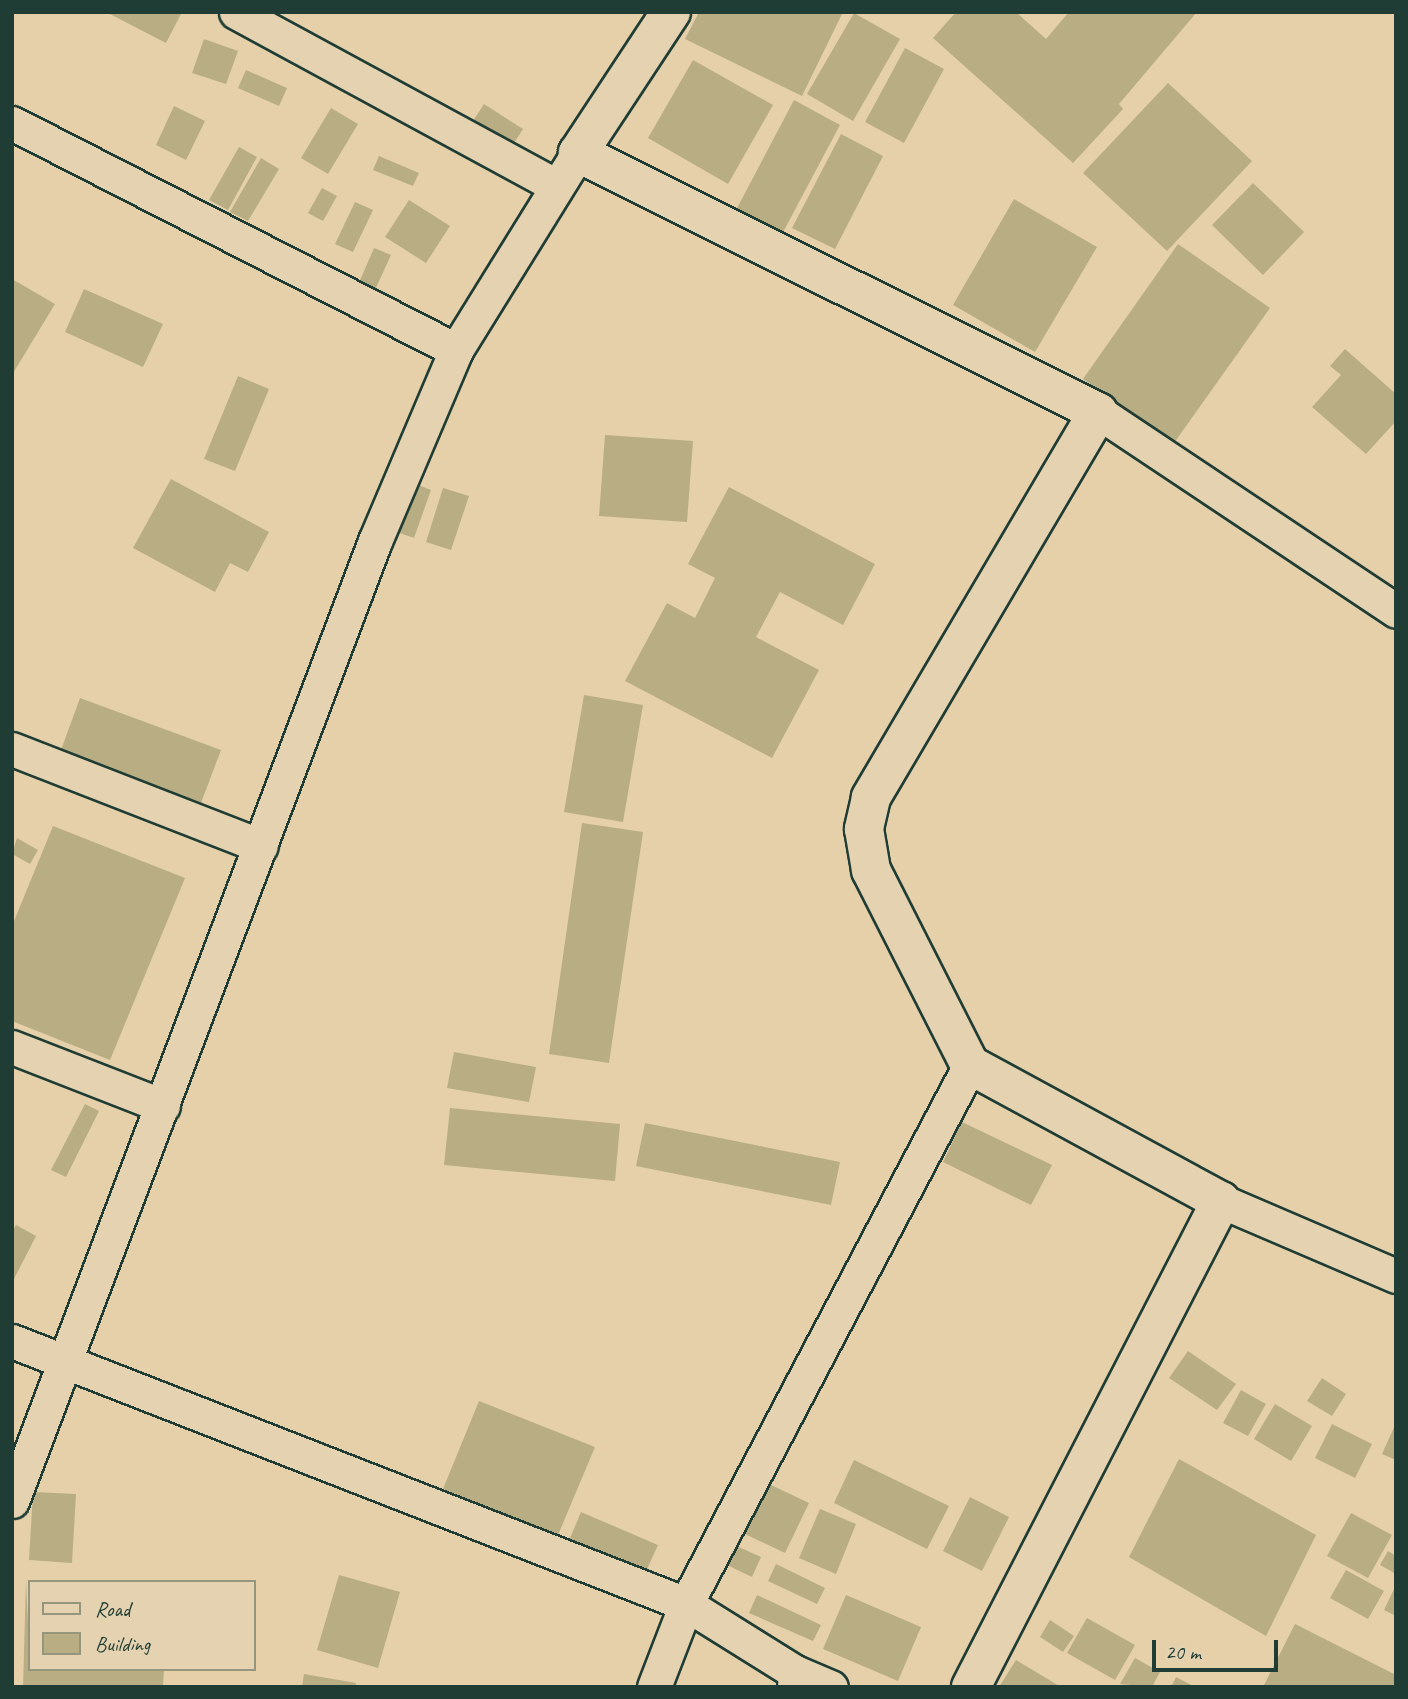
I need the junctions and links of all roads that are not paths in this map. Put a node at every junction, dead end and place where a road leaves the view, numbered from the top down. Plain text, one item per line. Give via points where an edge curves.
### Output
1 (236, 12) edge
2 (671, 12) edge
3 (12, 123) edge
4 (578, 153) junction
5 (558, 186) junction
6 (457, 349) junction
7 (1098, 412) junction
8 (1396, 611) edge
9 (12, 749) edge
10 (261, 846) junction
11 (12, 1047) edge
12 (970, 1065) junction
13 (163, 1106) junction
14 (1221, 1201) junction
15 (1396, 1276) edge
16 (12, 1341) edge
17 (66, 1364) junction
18 (12, 1501) edge
19 (686, 1604) junction
20 (795, 1679) edge
21 (654, 1687) edge
22 (831, 1687) edge
23 (971, 1687) edge

1 - 5 street
2 - 4 main road
3 - 6 street
4 - 5 street
4 - 7 main road
5 - 6 street
6 - 10 street via 375,541
7 - 8 street
7 - 12 main road via 871,798 866,819 871,870
9 - 10 street
10 - 13 street
11 - 13 street
12 - 14 main road
12 - 19 street
13 - 17 street
14 - 15 street
14 - 23 main road
16 - 17 street
17 - 18 street
17 - 19 street
19 - 20 street
19 - 21 street
20 - 22 street

